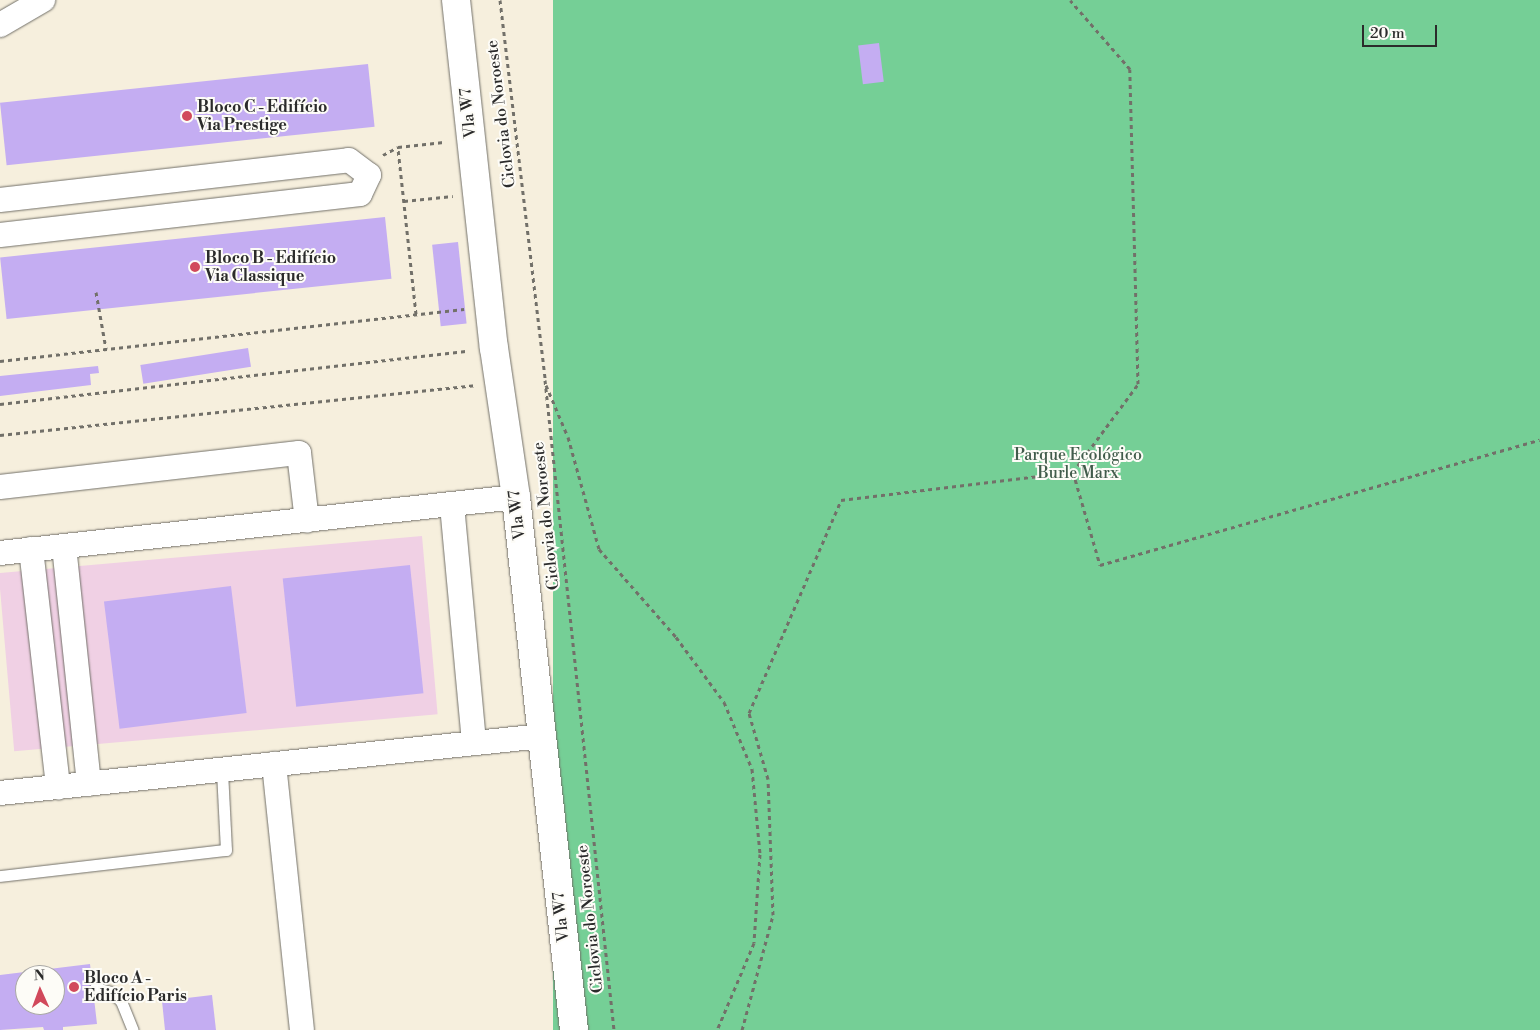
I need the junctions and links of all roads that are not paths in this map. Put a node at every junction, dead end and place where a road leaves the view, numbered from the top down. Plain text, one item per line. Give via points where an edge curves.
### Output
1 (43, 0) edge
2 (456, 0) edge
3 (0, 25) edge
4 (0, 200) edge
5 (0, 235) edge
6 (0, 487) edge
7 (516, 497) junction
8 (452, 505) junction
9 (307, 521) junction
10 (64, 546) junction
11 (31, 549) junction
12 (0, 553) edge
13 (542, 736) junction
14 (474, 743) junction
15 (274, 764) junction
16 (222, 770) junction
17 (89, 784) junction
18 (58, 787) junction
19 (0, 793) edge
20 (0, 876) edge
21 (95, 988) dead end
22 (133, 1030) edge
23 (302, 1030) edge
24 (574, 1030) edge

1 - 3 street
2 - 7 main road, Vla W7 via 498,382
4 - 5 street via 350,160 369,175 360,194
6 - 9 street via 299,453
7 - 8 street
7 - 13 main road, Vla W7
8 - 9 street
8 - 14 street
9 - 10 street
10 - 11 street
10 - 17 street
11 - 12 street
11 - 18 street
13 - 14 street
13 - 24 main road, Vla W7
14 - 15 street
15 - 16 street
15 - 23 street
16 - 17 street
16 - 20 lane via 226,850
17 - 18 street
18 - 19 street
21 - 22 lane via 111,992 121,1001

